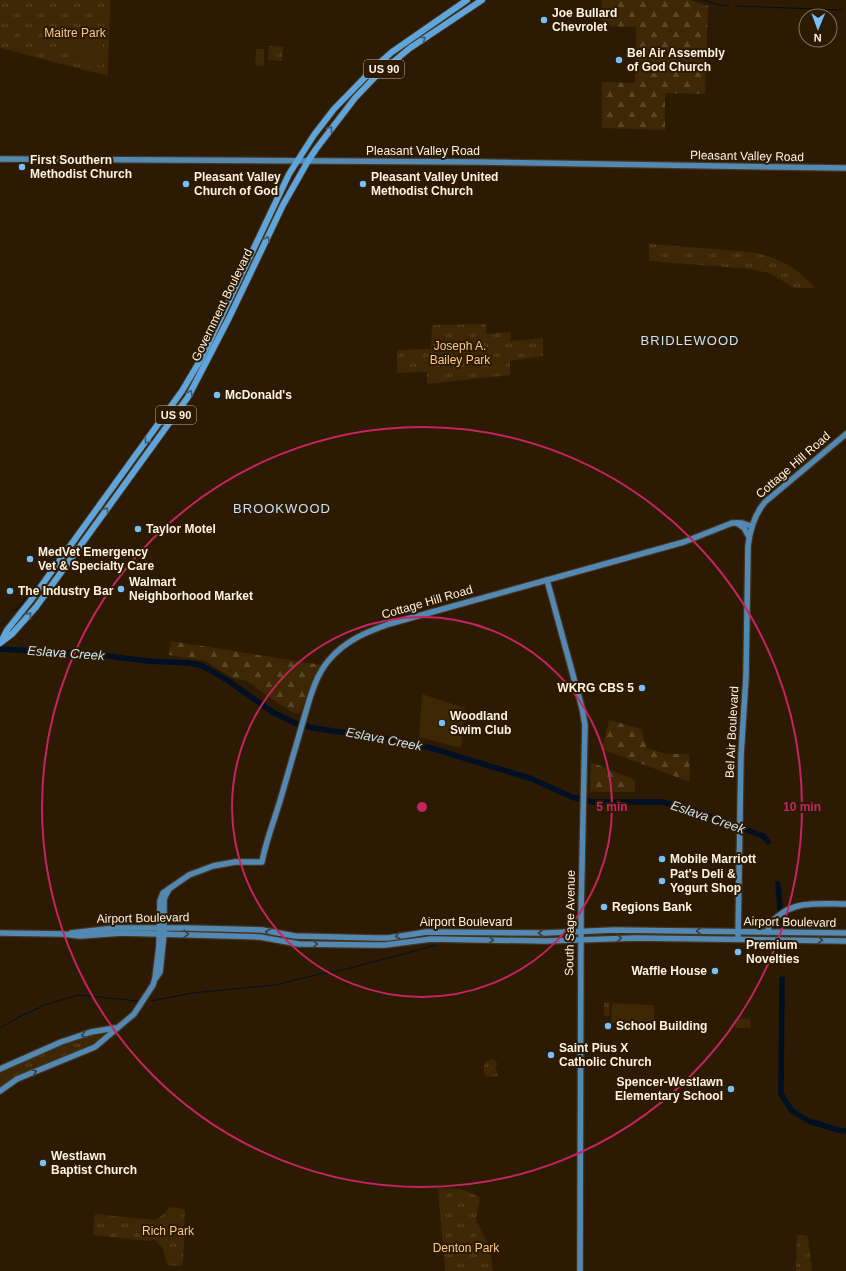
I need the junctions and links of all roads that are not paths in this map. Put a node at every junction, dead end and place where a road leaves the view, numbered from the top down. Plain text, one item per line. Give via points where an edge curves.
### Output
1 (467, 0) edge
2 (482, 0) edge
3 (0, 159) edge
4 (297, 160) junction
5 (308, 161) junction
6 (846, 168) edge
7 (846, 434) edge
8 (757, 514) junction
9 (735, 522) junction
10 (751, 526) junction
11 (749, 537) junction
12 (547, 580) junction
13 (1, 642) edge
14 (264, 853) junction
15 (254, 862) junction
16 (846, 904) edge
17 (162, 931) junction
18 (580, 932) junction
19 (738, 932) junction
20 (768, 932) junction
21 (0, 933) edge
22 (846, 933) edge
23 (580, 939) junction
24 (738, 939) junction
25 (846, 941) edge
26 (121, 1026) junction
27 (0, 1069) edge
28 (0, 1091) edge
29 (580, 1271) edge

1 - 4 main road, Government Boulevard / US 90 via 375,67 334,109
5 -> 2 main road, Government Boulevard / US 90 via 355,98 375,77 410,48
3 - 4 street, Pleasant Valley Road
4 - 5 street, Pleasant Valley Road
4 -> 13 main road, Government Boulevard / US 90 via 205,351 182,391 36,594 7,630
5 - 6 street, Pleasant Valley Road
13 -> 5 main road, Government Boulevard / US 90 via 12,634 36,607 188,397 283,205
7 - 8 street, Cottage Hill Road via 771,496
8 - 9 street, Cottage Hill Road via 745,522
8 - 10 street, Cottage Hill Road
9 - 10 street
9 - 11 street via 744,528
9 - 12 street, Cottage Hill Road via 684,542
10 - 11 street, Bel Air Boulevard
11 - 19 street, Bel Air Boulevard
12 - 14 street, Cottage Hill Road via 371,630 354,638 336,654 326,665 312,691
12 - 18 street, South Sage Avenue via 585,725
14 - 15 street
14 - 15 street, Cottage Hill Road via 262,862
15 - 17 street via 218,864 188,875 170,887 164,899
16 - 20 street via 808,904 793,907 771,922
18 -> 17 street, Airport Boulevard via 427,932 376,938 295,936 244,929
17 - 21 street, Airport Boulevard via 133,927 63,934
17 -> 23 street, Airport Boulevard via 249,936 299,944 385,945 431,939
17 - 26 street via 160,972 134,1014
19 -> 18 street, Airport Boulevard
18 - 23 street, South Sage Avenue
19 - 20 street, Airport Boulevard
19 - 24 street, Bel Air Boulevard
20 - 22 street, Airport Boulevard
23 -> 24 street, Airport Boulevard
23 - 29 street, South Sage Avenue
24 -> 25 street, Airport Boulevard
26 -> 27 street via 61,1042
28 -> 26 street via 17,1079 95,1047

